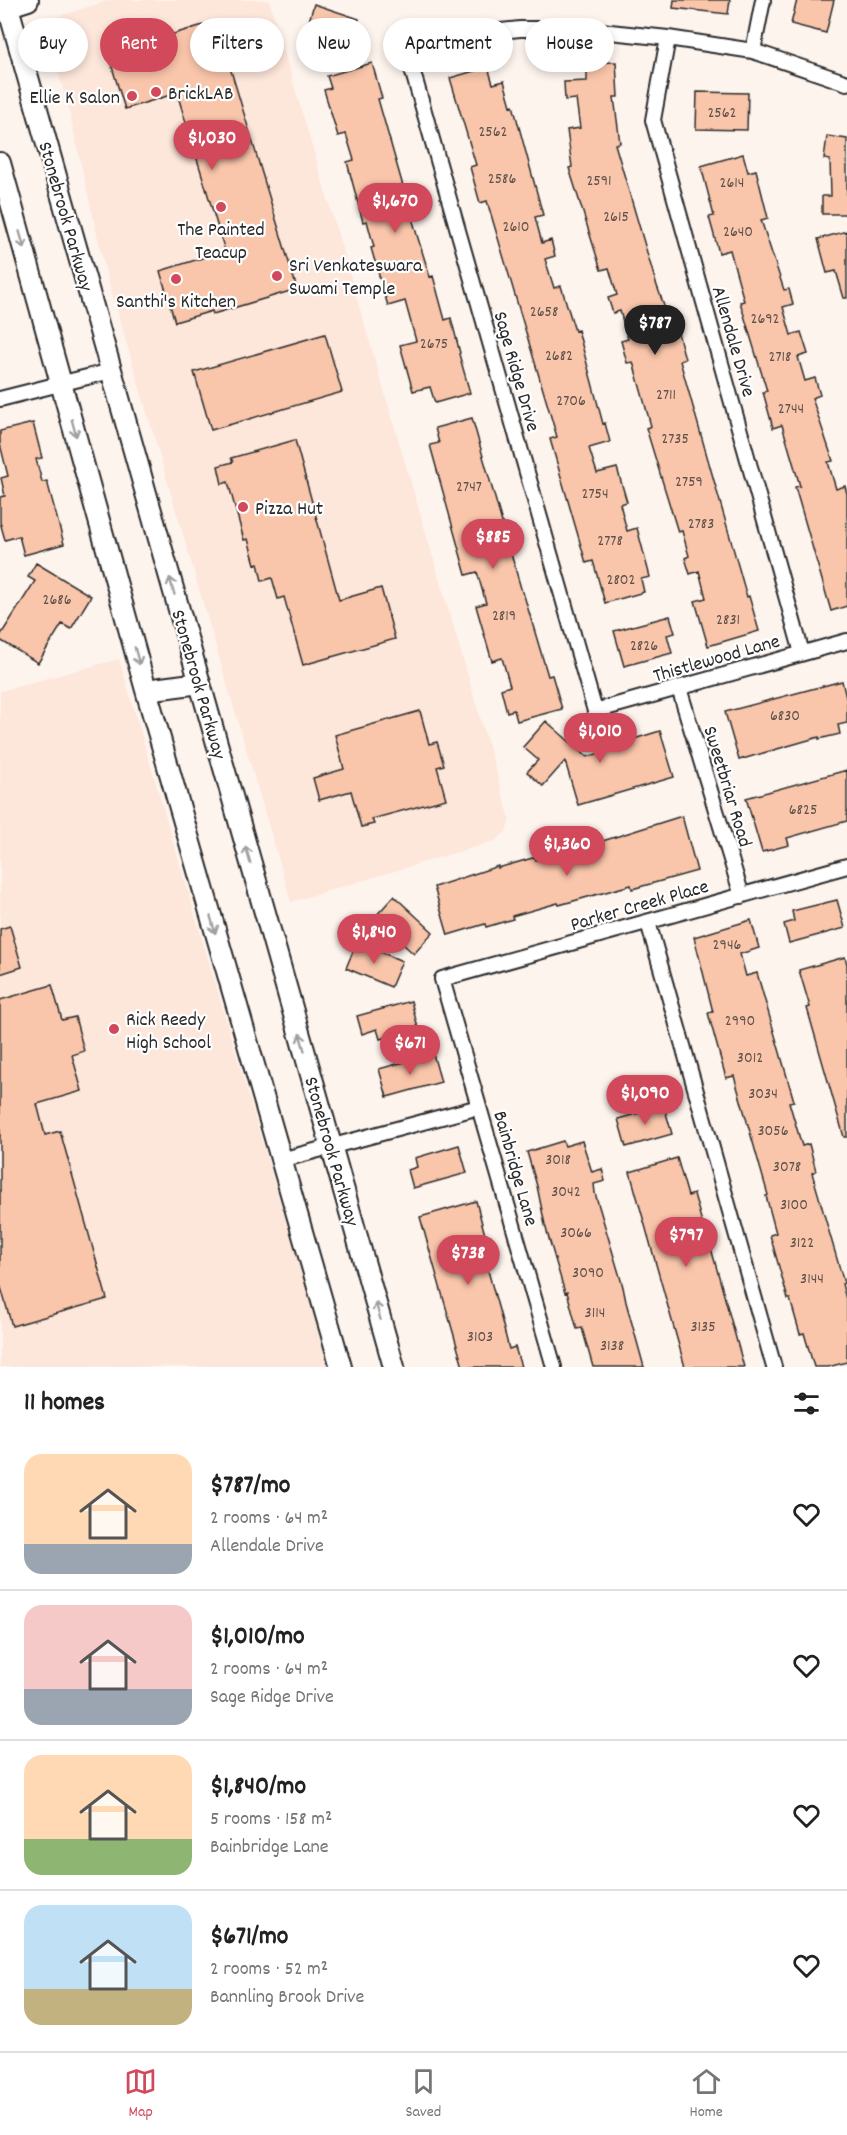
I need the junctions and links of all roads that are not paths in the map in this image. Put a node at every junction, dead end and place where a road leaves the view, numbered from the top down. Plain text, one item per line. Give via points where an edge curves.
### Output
1 (28, 0) edge
2 (764, 0) edge
3 (5, 5) edge
4 (668, 38) junction
5 (753, 51) junction
6 (847, 82) edge
7 (0, 163) edge
8 (111, 371) junction
9 (62, 382) junction
10 (0, 399) edge
11 (847, 641) edge
12 (802, 653) junction
13 (200, 683) junction
14 (679, 688) junction
15 (146, 690) junction
16 (595, 711) joint
17 (847, 866) edge
18 (742, 896) junction
19 (648, 922) junction
20 (442, 979) joint
21 (479, 1107) junction
22 (331, 1146) junction
23 (281, 1160) junction
24 (341, 1367) edge
25 (394, 1367) edge
26 (554, 1367) edge
27 (774, 1367) edge

1 - 3 main road
2 - 5 street
3 - 8 main road, Stonebrook Parkway
4 - 5 street
4 - 12 street, Allendale Drive via 653,120
4 - 16 street, Sage Ridge Drive via 581,29 520,29 404,41
5 - 6 street
7 -> 9 main road
8 - 9 street
13 -> 8 main road, Stonebrook Parkway
9 - 10 street
9 -> 15 main road
11 - 12 street, Thistlewood Lane
12 - 14 street, Thistlewood Lane
13 - 15 main road
22 -> 13 main road, Stonebrook Parkway
14 - 16 street, Thistlewood Lane
14 - 18 street, Sweetbriar Road
15 -> 23 main road
17 - 18 street, Parker Creek Place
18 - 19 street, Parker Creek Place
19 - 20 street, Parker Creek Place
19 - 27 street
20 - 21 street, Bainbridge Lane
21 - 22 street
21 - 26 street, Bainbridge Lane
22 - 23 street
25 -> 22 main road, Stonebrook Parkway
23 - 24 main road

